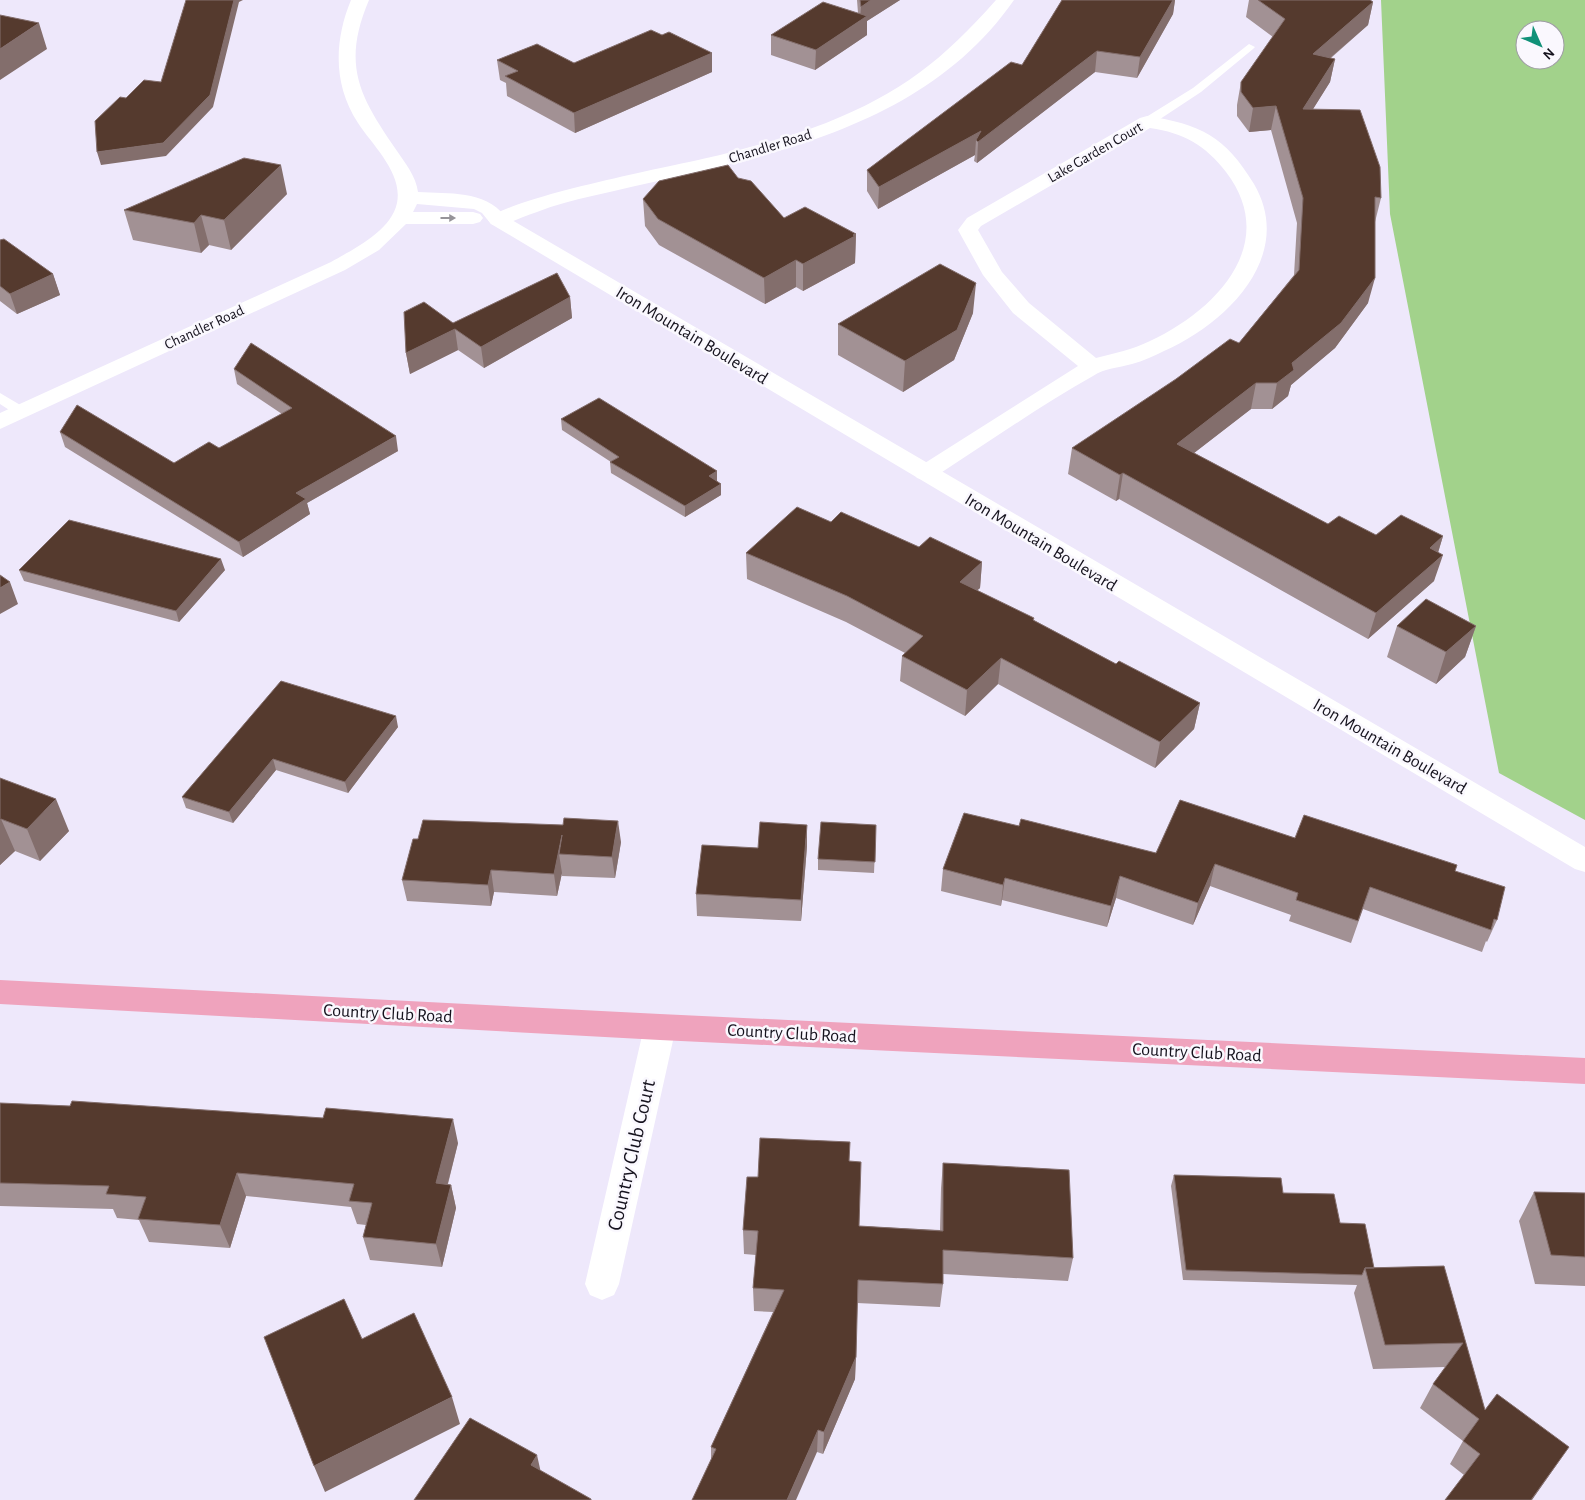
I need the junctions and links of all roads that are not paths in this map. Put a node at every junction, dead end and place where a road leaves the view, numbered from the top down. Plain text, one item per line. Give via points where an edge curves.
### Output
1 (360, 0) edge
2 (1005, 0) edge
3 (1249, 47) dead end
4 (1147, 122) junction
5 (408, 197) junction
6 (399, 218) junction
7 (498, 220) junction
8 (1093, 366) junction
9 (0, 397) edge
10 (22, 412) junction
11 (0, 422) edge
12 (925, 473) junction
13 (1585, 860) edge
14 (0, 992) edge
15 (660, 1027) junction
16 (1585, 1071) edge
17 (602, 1284) dead end

1 - 5 street via 347,43 348,76 360,110 407,183
2 - 7 street, Chandler Road via 932,74 877,107 712,164 557,198
3 - 4 lane via 1197,90
4 - 8 street, Lake Garden Court via 974,222 968,230 993,275 1021,308
4 - 8 street, Lake Garden Court via 1184,128 1217,150 1248,191 1256,219 1255,245 1240,282 1208,316 1159,345 1127,358
5 - 6 street
5 - 7 street, Iron Mountain Boulevard via 480,204
6 -> 7 street, Iron Mountain Boulevard
6 - 10 street, Chandler Road via 379,240 338,266
7 - 12 street, Iron Mountain Boulevard
8 - 12 street, Lake Garden Court
9 - 10 lane
10 - 11 street, Chandler Road
12 - 13 street, Iron Mountain Boulevard
14 - 15 main road, Country Club Road
15 - 16 main road, Country Club Road
15 - 17 street, Country Club Court

